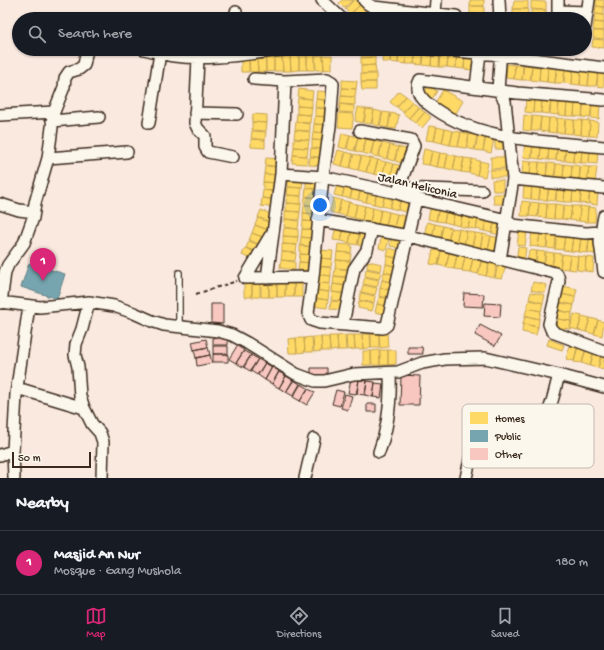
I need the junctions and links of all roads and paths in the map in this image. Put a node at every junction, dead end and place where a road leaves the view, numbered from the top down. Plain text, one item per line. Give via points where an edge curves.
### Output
1 (322, 0) edge
2 (364, 0) edge
3 (436, 0) edge
4 (499, 0) edge
5 (589, 0) edge
6 (558, 10) edge
7 (335, 12) edge
8 (417, 12) edge
9 (435, 12) edge
10 (500, 12) edge
11 (587, 12) joint
12 (85, 56) edge
13 (160, 56) edge
14 (173, 56) edge
15 (210, 56) edge
16 (480, 56) edge
17 (501, 56) edge
18 (527, 56) edge
19 (198, 58) junction
20 (604, 68) edge
21 (254, 79) dead end
22 (285, 81) junction
23 (476, 87) junction
24 (498, 90) junction
25 (604, 100) edge
26 (195, 113) junction
27 (238, 114) dead end
28 (0, 115) edge
29 (53, 117) junction
30 (99, 117) dead end
31 (149, 123) dead end
32 (360, 131) dead end
33 (510, 138) junction
34 (604, 147) edge
35 (127, 152) dead end
36 (233, 157) dead end
37 (48, 158) junction
38 (281, 174) junction
39 (323, 177) junction
40 (513, 178) junction
41 (604, 188) edge
42 (398, 190) junction
43 (482, 191) dead end
44 (416, 199) junction
45 (0, 204) edge
46 (34, 212) junction
47 (604, 216) edge
48 (318, 220) junction
49 (507, 220) junction
50 (372, 229) junction
51 (273, 231) junction
52 (601, 232) junction
53 (409, 236) junction
54 (500, 260) junction
55 (604, 272) edge
56 (178, 273) dead end
57 (313, 277) junction
58 (245, 278) junction
59 (267, 278) junction
60 (196, 294) dead end
61 (1, 302) edge
62 (89, 302) junction
63 (29, 306) junction
64 (343, 324) junction
65 (179, 327) junction
66 (604, 351) edge
67 (390, 373) junction
68 (559, 375) junction
69 (604, 387) edge
70 (17, 388) junction
71 (550, 404) edge
72 (84, 408) junction
73 (314, 439) dead end
74 (13, 451) junction
75 (379, 452) dead end
76 (0, 455) edge
77 (468, 468) edge
78 (14, 478) edge
79 (102, 478) edge
80 (305, 478) edge
81 (466, 478) edge

1 - 7 street
2 - 8 street via 373,7
3 - 9 street
4 - 10 street
5 - 11 street
6 - 11 street
12 - 29 street via 84,65 70,72 66,78
13 - 31 street
14 - 19 street
15 - 19 street
16 - 23 street
17 - 24 street
18 - 20 street
19 - 26 street
21 - 22 street
22 - 38 street
22 - 39 street via 327,79 333,84
23 - 24 street
23 - 33 street via 420,80 418,84 422,98 454,122
24 - 25 street
24 - 33 street via 505,101
26 - 27 street
26 - 36 street via 195,123 205,136 205,147 208,152
28 - 29 street
29 - 30 street
29 - 37 street
32 - 42 street via 413,142 414,146
33 - 34 street
33 - 40 street
35 - 37 street
37 - 46 street
38 - 39 street, Jalan Heliconia
38 - 51 street
39 - 42 street, Jalan Heliconia
39 - 48 street
40 - 41 street
40 - 49 street
42 - 43 street
42 - 44 street, Jalan Heliconia
44 - 49 street, Jalan Heliconia
44 - 53 street
45 - 46 street
46 - 61 street via 24,243 5,272
47 - 52 street
48 - 50 street
48 - 57 street
49 - 52 street, Jalan Heliconia via 512,225 586,233
49 - 54 street
50 - 53 street
50 - 64 street via 367,250 354,269
51 - 58 street
51 - 59 street
52 - 55 street
53 - 54 street
53 - 64 street via 387,325 383,328
54 - 66 street via 556,273 559,281 549,324 551,329 555,333
56 - 65 lane
57 - 59 street
57 - 64 street via 309,317 315,322
58 - 59 street
58 - 60 path
61 - 63 street
62 - 63 street
62 - 65 street via 114,306 152,321
62 - 72 street via 75,348 78,387
63 - 70 street
65 - 67 street via 218,331 232,336 296,374 315,381 354,374
67 - 68 street via 445,359 485,358
67 - 75 street via 386,427
68 - 69 street
68 - 71 street
70 - 72 street
70 - 74 street
72 - 79 street via 101,436
73 - 80 street
74 - 76 street
74 - 78 street
77 - 81 street

